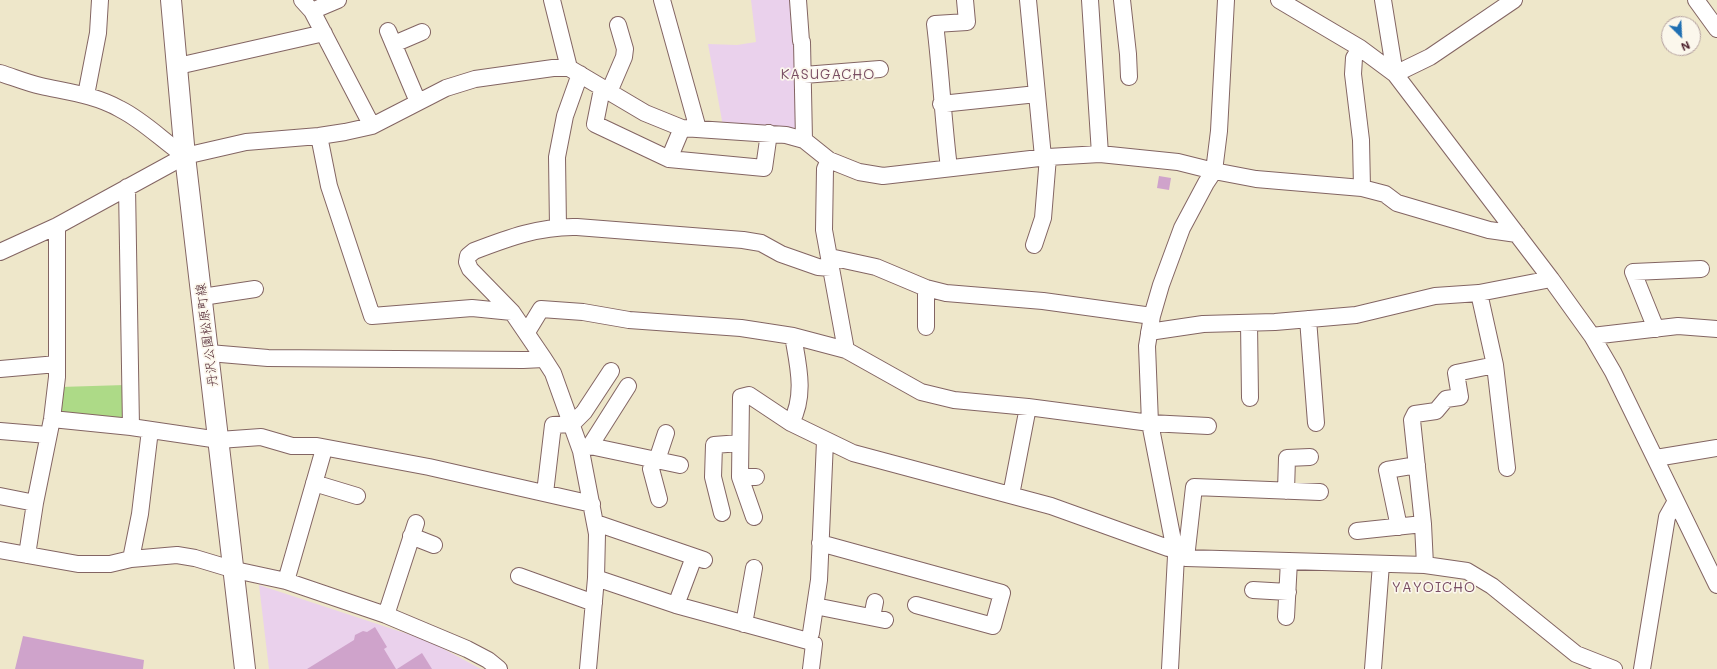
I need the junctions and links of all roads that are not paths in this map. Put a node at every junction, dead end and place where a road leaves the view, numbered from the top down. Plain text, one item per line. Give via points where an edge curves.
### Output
1 (100, 0) edge
2 (171, 0) edge
3 (338, 0) edge
4 (552, 0) edge
5 (662, 0) edge
6 (798, 0) edge
7 (965, 0) edge
8 (1028, 0) edge
9 (1090, 0) edge
10 (1122, 0) edge
11 (1226, 0) edge
12 (1279, 0) edge
13 (1383, 0) edge
14 (1514, 0) edge
15 (1696, 0) edge
16 (307, 6) edge
17 (618, 25) dead end
18 (1717, 29) edge
19 (422, 32) dead end
20 (324, 33) junction
21 (1360, 48) junction
22 (178, 66) junction
23 (880, 69) dead end
24 (574, 71) junction
25 (0, 73) edge
26 (1395, 74) junction
27 (804, 75) junction
28 (1129, 77) dead end
29 (606, 91) junction
30 (1037, 94) junction
31 (86, 95) junction
32 (418, 102) junction
33 (941, 104) junction
34 (372, 126) junction
35 (682, 128) junction
36 (698, 130) junction
37 (769, 133) junction
38 (319, 136) junction
39 (804, 140) junction
40 (1100, 154) junction
41 (185, 156) junction
42 (1046, 157) junction
43 (669, 159) junction
44 (829, 160) junction
45 (949, 168) junction
46 (1214, 171) junction
47 (127, 186) junction
48 (1362, 188) junction
49 (57, 226) junction
50 (558, 227) junction
51 (1517, 234) junction
52 (1034, 245) dead end
53 (0, 252) edge
54 (830, 263) junction
55 (1701, 269) dead end
56 (1551, 279) junction
57 (926, 288) junction
58 (255, 289) dead end
59 (1479, 293) junction
60 (202, 296) junction
61 (512, 312) junction
62 (1152, 316) junction
63 (1308, 319) junction
64 (1249, 323) junction
65 (926, 327) dead end
66 (1656, 329) junction
67 (1717, 329) edge
68 (527, 332) junction
69 (1149, 332) junction
70 (793, 336) junction
71 (1592, 336) junction
72 (846, 350) junction
73 (209, 353) junction
74 (544, 359) junction
75 (57, 364) junction
76 (1495, 365) junction
77 (0, 369) edge
78 (611, 370) dead end
79 (628, 386) dead end
80 (1250, 398) dead end
81 (1028, 407) junction
82 (52, 419) junction
83 (791, 422) junction
84 (1150, 423) junction
85 (1316, 423) dead end
86 (572, 424) junction
87 (1208, 426) dead end
88 (131, 427) junction
89 (150, 430) junction
90 (0, 431) edge
91 (666, 433) dead end
92 (48, 435) junction
93 (219, 440) junction
94 (825, 441) junction
95 (740, 442) junction
96 (585, 448) junction
97 (1717, 448) edge
98 (324, 449) junction
99 (1310, 457) dead end
100 (1656, 458) junction
101 (656, 460) junction
102 (680, 465) dead end
103 (1417, 465) junction
104 (1507, 468) dead end
105 (314, 483) junction
106 (1286, 491) junction
107 (1320, 492) dead end
108 (545, 493) junction
109 (1011, 495) junction
110 (0, 496) edge
111 (357, 496) dead end
112 (659, 499) dead end
113 (1676, 501) junction
114 (35, 503) junction
115 (592, 504) junction
116 (723, 513) dead end
117 (754, 517) dead end
118 (596, 523) junction
119 (1423, 524) junction
120 (1399, 527) junction
121 (1357, 531) dead end
122 (820, 543) junction
123 (434, 545) dead end
124 (0, 550) edge
125 (1179, 554) junction
126 (27, 555) junction
127 (131, 559) junction
128 (1289, 561) junction
129 (1381, 564) junction
130 (1425, 565) junction
131 (1713, 566) edge
132 (754, 568) dead end
133 (235, 570) junction
134 (519, 576) dead end
135 (596, 578) junction
136 (286, 581) junction
137 (1717, 585) edge
138 (1253, 590) dead end
139 (1288, 592) junction
140 (594, 603) junction
141 (676, 605) junction
142 (916, 605) dead end
143 (815, 606) junction
144 (877, 613) dead end
145 (386, 615) junction
146 (1286, 617) dead end
147 (744, 624) junction
148 (808, 641) junction
149 (245, 669) edge
150 (499, 669) edge
151 (588, 669) edge
152 (811, 669) edge
153 (1170, 669) edge
154 (1373, 669) edge
155 (1614, 669) edge
156 (1642, 669) edge

1 - 31 street via 98,33
2 - 22 main road, 丹沢公園松原町線
3 - 16 street
4 - 24 street
5 - 36 street
6 - 27 street
7 - 33 street via 967,22 935,24
8 - 30 street
9 - 40 street
10 - 28 street
11 - 46 street
12 - 21 street
13 - 26 street
14 - 26 street via 1430,57
15 - 18 street
16 - 20 street
17 - 29 street via 625,49 624,57
19 - 32 street via 391,38
20 - 22 street
20 - 34 street
21 - 26 street
21 - 48 street via 1354,58 1353,74 1361,140
22 - 41 main road, 丹沢公園松原町線
23 - 27 street
24 - 29 street
24 - 32 street via 553,68 475,80 446,88
24 - 50 street via 557,157
25 - 31 street via 39,86
26 - 51 street
27 - 39 street
29 - 35 street via 645,113
29 - 43 street via 595,124
30 - 33 street
30 - 42 street
31 - 41 street via 130,114
32 - 34 street
33 - 45 street
34 - 38 street
35 - 36 street
35 - 43 street
36 - 37 street
37 - 39 street
37 - 43 street via 764,168
38 - 41 street via 246,142
38 - 61 street via 331,193 372,316 472,308
39 - 44 street
40 - 42 street
40 - 46 street via 1178,162
41 - 47 street
41 - 60 main road, 丹沢公園松原町線
42 - 45 street
42 - 52 street via 1043,218
44 - 45 street via 858,172 883,176
44 - 54 street via 825,169 824,230
46 - 48 street via 1256,179
46 - 62 street via 1182,228
47 - 49 street
47 - 88 street
48 - 51 street via 1385,194 1405,205 1489,230
49 - 53 street
49 - 75 street
50 - 54 street via 743,240 761,243 781,254 818,267
50 - 61 street via 510,237 474,251 468,256 470,269
51 - 56 street
54 - 57 street via 890,271
54 - 72 street
55 - 66 street via 1633,272
56 - 59 street
56 - 71 street
57 - 62 street via 946,293
57 - 65 street
58 - 60 street
59 - 63 street via 1434,296 1356,315
59 - 76 street
60 - 73 main road, 丹沢公園松原町線
61 - 68 street
62 - 69 street
63 - 64 street
63 - 85 street
64 - 69 street via 1203,324
64 - 80 street
66 - 67 street via 1678,326
66 - 71 street
68 - 70 street via 541,309 583,312 629,320 741,328
68 - 74 street
69 - 84 street via 1147,362
70 - 72 street
70 - 83 street via 801,382 795,416
71 - 100 street
72 - 81 street via 921,392 954,400
73 - 74 street via 268,358
73 - 93 main road, 丹沢公園松原町線
74 - 86 street via 553,373
75 - 77 street
75 - 82 street
76 - 103 street via 1456,373 1460,397 1446,399 1436,411 1415,414 1412,420
76 - 104 street
78 - 86 street via 584,412
79 - 96 street
81 - 84 street
81 - 109 street
82 - 88 street
82 - 92 street
83 - 94 street
83 - 95 street via 749,395 741,397
84 - 87 street
84 - 125 street
86 - 96 street
86 - 108 street via 553,425
88 - 89 street
89 - 93 street
89 - 127 street via 140,514
90 - 92 street
91 - 101 street
92 - 114 street
93 - 98 street via 261,437 292,446 317,446
93 - 133 main road, 丹沢公園松原町線
94 - 109 street via 880,462
94 - 122 street
95 - 116 street via 714,445 713,477
95 - 117 street
96 - 101 street
96 - 115 street
97 - 100 street
98 - 105 street
98 - 108 street via 429,466
99 - 106 street via 1287,458
100 - 113 street
101 - 102 street
101 - 112 street via 651,469
103 - 119 street
103 - 120 street via 1387,470
105 - 111 street
105 - 136 street
106 - 107 street
106 - 125 street via 1194,487
108 - 115 street
109 - 125 street via 1051,506
110 - 114 street
113 - 131 street
113 - 156 street via 1667,517
114 - 126 street
115 - 118 street
118 - 135 street
118 - 141 street via 699,559
119 - 120 street
119 - 130 street
120 - 121 street
122 - 142 street via 1002,593 993,626
122 - 143 street
123 - 145 street via 414,530
124 - 126 street
125 - 128 street
125 - 153 street
126 - 127 street via 78,564 110,564
127 - 133 street via 177,555
128 - 129 street
128 - 139 street
129 - 130 street
129 - 154 street
130 - 155 street via 1467,571 1492,586 1576,654
131 - 137 street
132 - 147 street
133 - 136 street
133 - 149 main road, 丹沢公園松原町線
134 - 140 street
135 - 140 street
135 - 141 street
136 - 145 street
138 - 139 street
139 - 146 street
140 - 151 street
141 - 147 street
143 - 144 street
143 - 148 street
145 - 150 street via 467,649
147 - 148 street
148 - 152 street via 814,644

